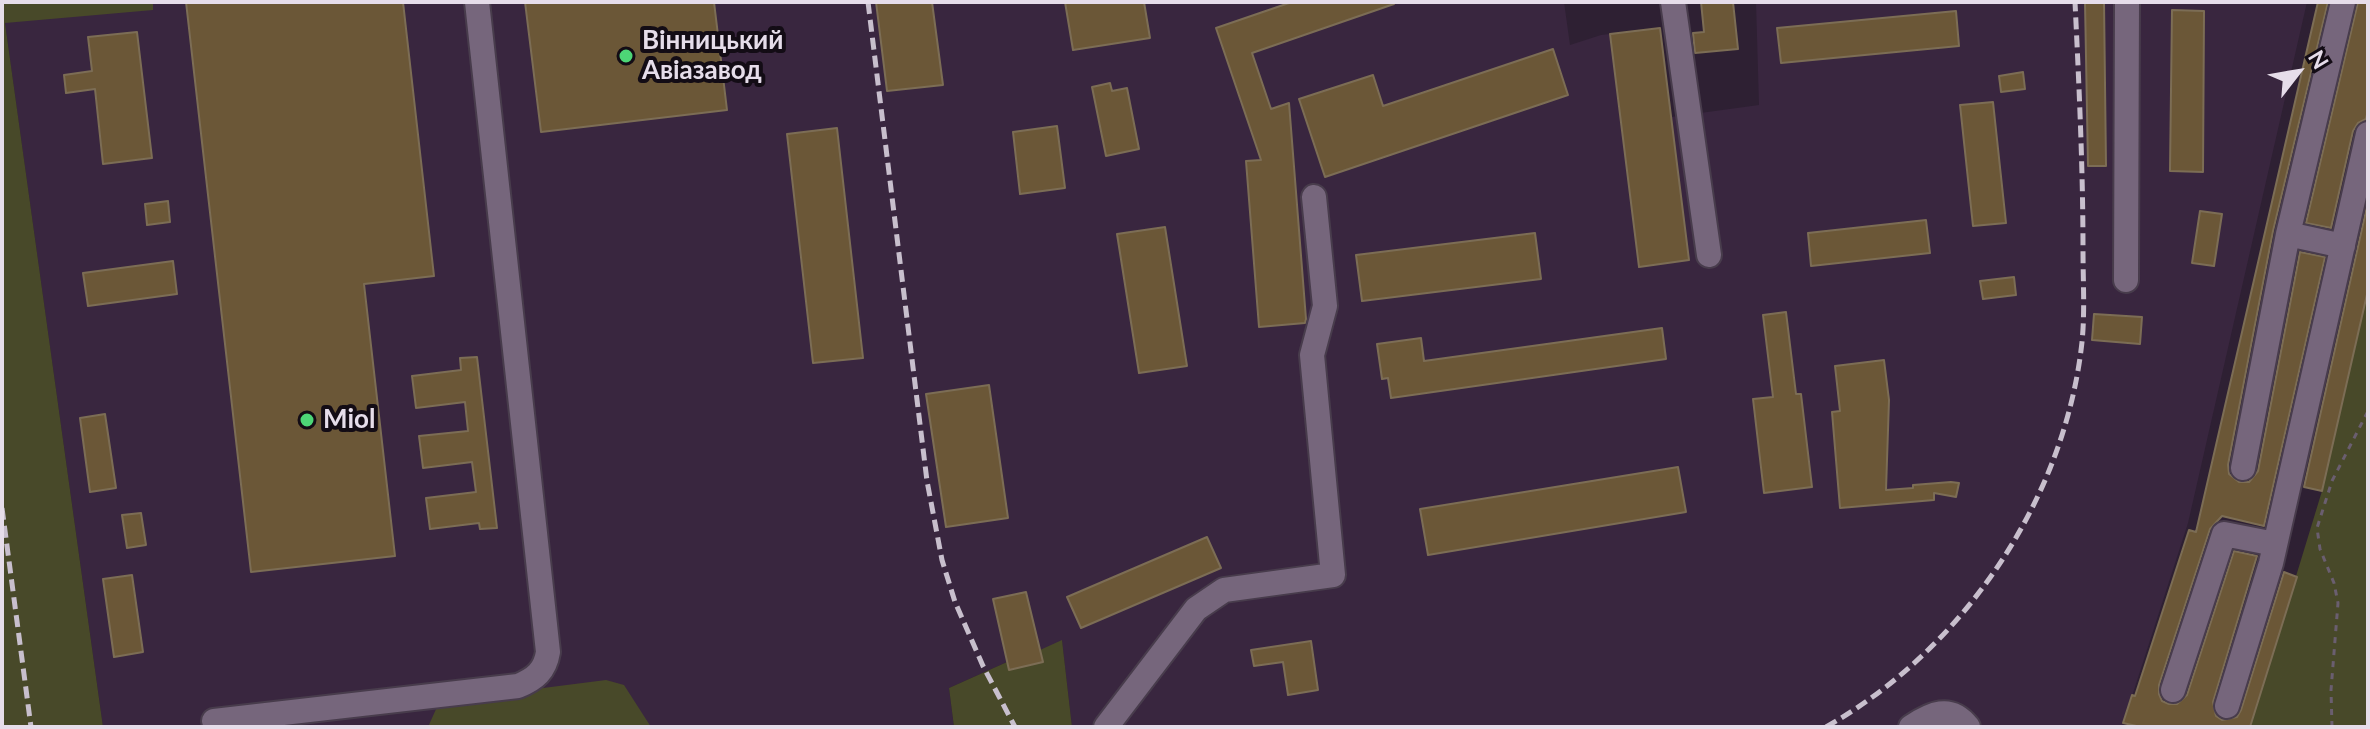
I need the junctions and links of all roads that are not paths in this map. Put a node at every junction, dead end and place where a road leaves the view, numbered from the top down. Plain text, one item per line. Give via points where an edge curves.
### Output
1 (477, 2) edge
2 (1673, 2) edge
3 (2127, 2) edge
4 (2343, 2) edge
5 (2368, 134) edge
6 (1314, 197) dead end
7 (2288, 234) junction
8 (2343, 246) junction
9 (1709, 255) dead end
10 (2126, 280) dead end
11 (2243, 468) dead end
12 (2275, 544) junction
13 (2173, 690) dead end
14 (2227, 706) dead end
15 (214, 721) dead end
16 (1106, 727) edge
17 (1911, 727) edge
18 (1968, 727) edge

1 - 15 lane via 546,664 531,681 518,686
2 - 9 lane
3 - 10 lane
4 - 7 lane
5 - 8 lane
6 - 16 lane via 1325,306 1312,355 1333,575 1224,590 1205,602
7 - 8 lane
7 - 11 lane
8 - 12 lane
12 - 13 lane via 2224,534
12 - 14 lane
17 - 18 lane via 1940,712

